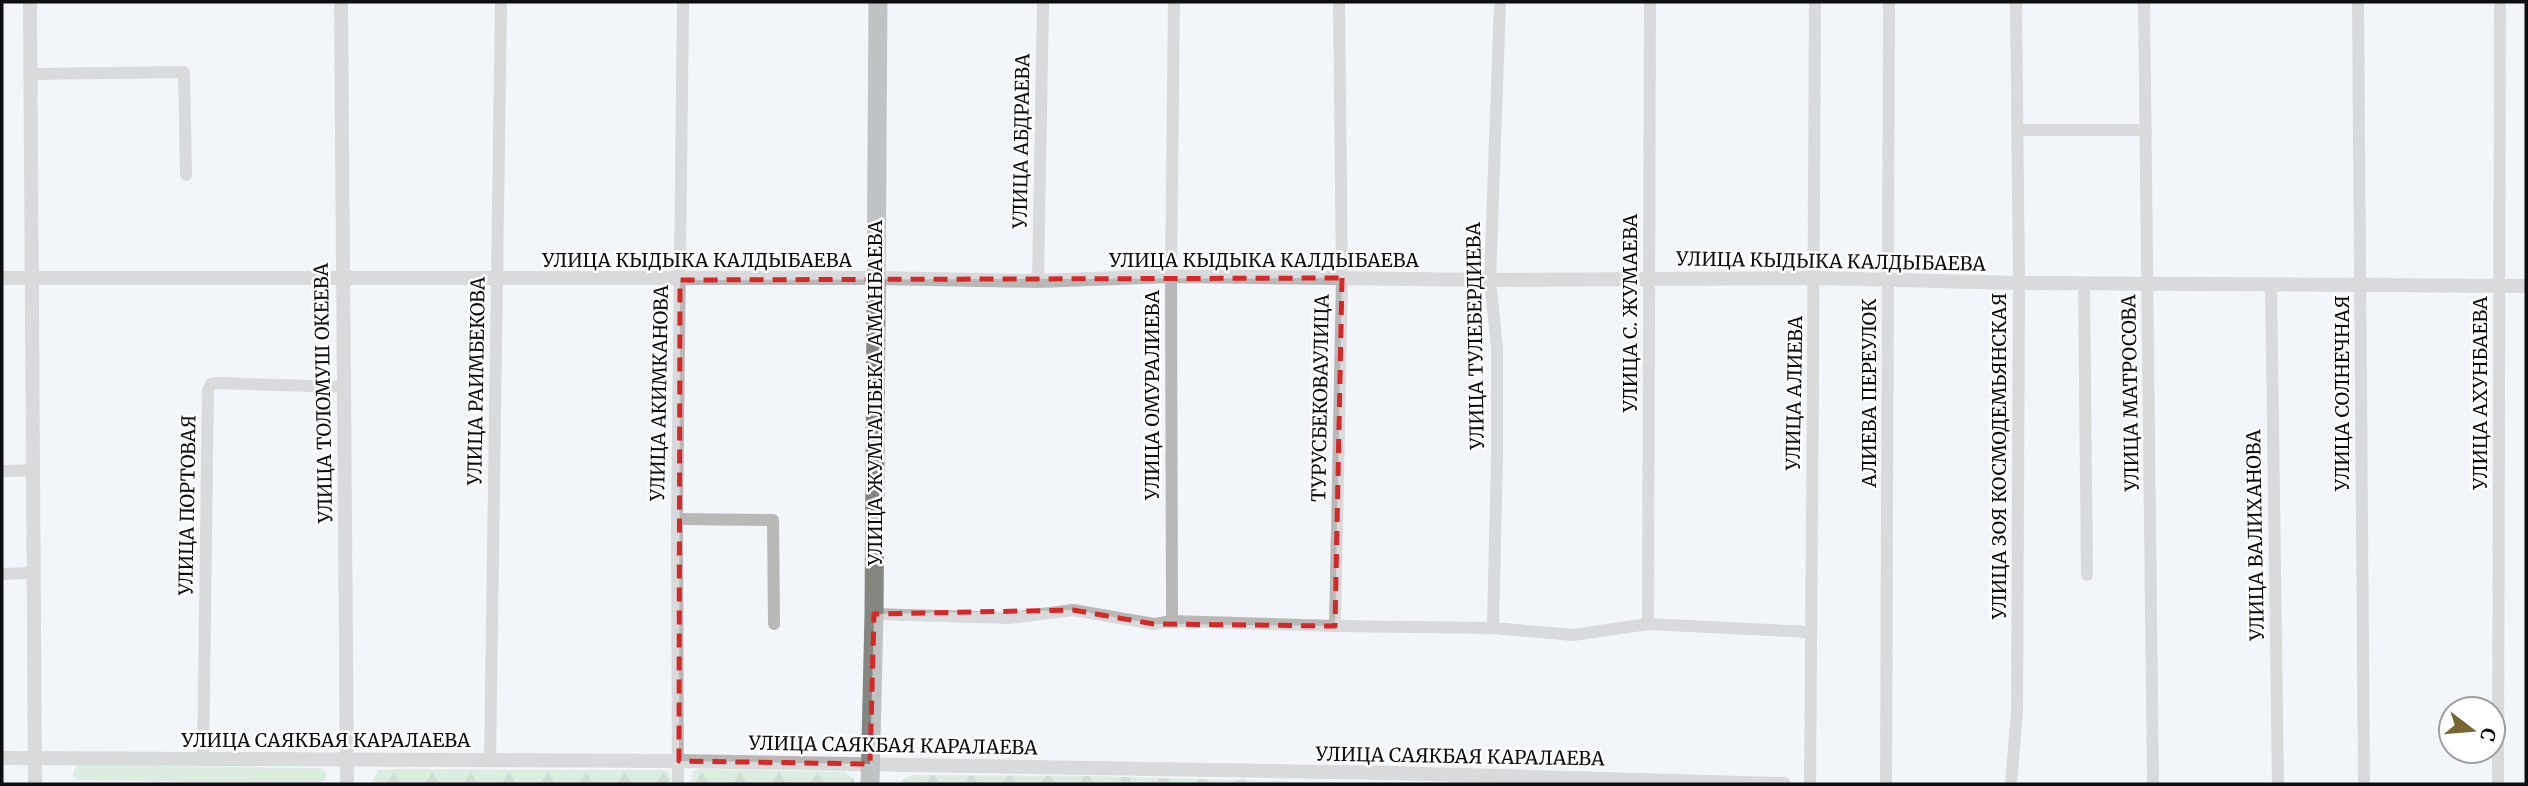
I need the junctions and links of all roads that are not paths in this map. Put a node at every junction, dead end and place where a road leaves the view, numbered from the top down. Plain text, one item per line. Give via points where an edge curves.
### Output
1 (30, 2) edge
2 (341, 2) edge
3 (501, 2) edge
4 (683, 2) edge
5 (877, 2) edge
6 (1043, 2) edge
7 (1174, 2) edge
8 (1339, 2) edge
9 (1500, 2) edge
10 (1650, 2) edge
11 (1815, 2) edge
12 (1889, 2) edge
13 (2016, 2) edge
14 (2144, 2) edge
15 (2358, 2) edge
16 (2500, 2) edge
17 (30, 74) junction
18 (2018, 130) junction
19 (2146, 130) junction
20 (186, 176) dead end
21 (1171, 276) junction
22 (2, 278) edge
23 (32, 278) junction
24 (876, 278) junction
25 (1342, 278) junction
26 (1815, 278) junction
27 (341, 279) junction
28 (497, 279) junction
29 (1649, 279) junction
30 (1889, 279) junction
31 (680, 280) junction
32 (1490, 280) junction
33 (1038, 281) junction
34 (2019, 283) junction
35 (2084, 283) junction
36 (2148, 284) junction
37 (2271, 284) junction
38 (2360, 285) junction
39 (2500, 286) junction
40 (2526, 286) edge
41 (342, 387) junction
42 (33, 470) junction
43 (2, 471) edge
44 (677, 519) junction
45 (33, 573) junction
46 (2, 574) edge
47 (2087, 575) dead end
48 (874, 614) junction
49 (1172, 621) junction
50 (774, 624) dead end
51 (1648, 624) junction
52 (1335, 626) junction
53 (1493, 628) junction
54 (1811, 632) junction
55 (2, 758) edge
56 (34, 759) junction
57 (203, 759) junction
58 (346, 760) junction
59 (490, 760) junction
60 (679, 761) junction
61 (870, 774) edge
62 (1393, 779) edge
63 (34, 784) edge
64 (347, 784) edge
65 (678, 784) edge
66 (1784, 784) edge
67 (1810, 784) edge
68 (1886, 784) edge
69 (2011, 784) edge
70 (2153, 784) edge
71 (2278, 784) edge
72 (2364, 784) edge
73 (2498, 784) edge

1 - 17 street
2 - 27 street, УЛИЦА ТОЛОМУШ ОКЕЕВА
3 - 28 street, УЛИЦА РАИМБЕКОВА
4 - 31 street, УЛИЦА АКИМКАНОВА
5 - 24 main road, УЛИЦА ЖУМГАЛБЕКА АМАНБАЕВА
6 - 33 street, УЛИЦА АБДРАЕВА
7 - 21 street, УЛИЦА ОМУРАЛИЕВА
8 - 25 street, ТУРУСБЕКОВАУЛИЦА
9 - 32 street, УЛИЦА ТУЛЕБЕРДИЕВА
10 - 29 street, УЛИЦА С. ЖУМАЕВА
11 - 26 street, УЛИЦА АЛИЕВА
12 - 30 street, АЛИЕВА ПЕРЕУЛОК
13 - 18 street, УЛИЦА ЗОЯ КОСМОДЕМЬЯНСКАЯ
14 - 19 street, УЛИЦА МАТРОСОВА
15 - 38 street, УЛИЦА СОЛНЕЧНАЯ
16 - 39 street, УЛИЦА АХУНБАЕВА
17 - 20 street via 184,72
17 - 23 street
18 - 19 street
18 - 34 street, УЛИЦА ЗОЯ КОСМОДЕМЬЯНСКАЯ
19 - 36 street, УЛИЦА МАТРОСОВА
21 - 25 street, УЛИЦА КЫДЫКА КАЛДЫБАЕВА
21 - 33 street, УЛИЦА КЫДЫКА КАЛДЫБАЕВА
21 - 49 street, УЛИЦА ОМУРАЛИЕВА
22 - 23 street, УЛИЦА КЫДЫКА КАЛДЫБАЕВА
23 - 27 street, УЛИЦА КЫДЫКА КАЛДЫБАЕВА
23 - 42 street
24 - 31 street, УЛИЦА КЫДЫКА КАЛДЫБАЕВА
24 - 33 street, УЛИЦА КЫДЫКА КАЛДЫБАЕВА
24 - 48 main road, УЛИЦА ЖУМГАЛБЕКА АМАНБАЕВА
25 - 32 street, УЛИЦА КЫДЫКА КАЛДЫБАЕВА
25 - 52 street, ТУРУСБЕКОВАУЛИЦА
26 - 29 street, УЛИЦА КЫДЫКА КАЛДЫБАЕВА
26 - 30 street, УЛИЦА КЫДЫКА КАЛДЫБАЕВА
26 - 54 street, УЛИЦА АЛИЕВА
27 - 28 street, УЛИЦА КЫДЫКА КАЛДЫБАЕВА
27 - 41 street, УЛИЦА ТОЛОМУШ ОКЕЕВА
28 - 31 street, УЛИЦА КЫДЫКА КАЛДЫБАЕВА
28 - 59 street, УЛИЦА РАИМБЕКОВА
29 - 32 street, УЛИЦА КЫДЫКА КАЛДЫБАЕВА
29 - 51 street, УЛИЦА С. ЖУМАЕВА
30 - 34 street, УЛИЦА КЫДЫКА КАЛДЫБАЕВА
30 - 68 street, АЛИЕВА ПЕРЕУЛОК
31 - 44 street, УЛИЦА АКИМКАНОВА
32 - 53 street, УЛИЦА ТУЛЕБЕРДИЕВА via 1497,348
34 - 35 street, УЛИЦА КЫДЫКА КАЛДЫБАЕВА
34 - 69 street, УЛИЦА ЗОЯ КОСМОДЕМЬЯНСКАЯ via 2017,711
35 - 36 street, УЛИЦА КЫДЫКА КАЛДЫБАЕВА
35 - 47 street
36 - 37 street, УЛИЦА КЫДЫКА КАЛДЫБАЕВА
36 - 70 street, УЛИЦА МАТРОСОВА
37 - 38 street, УЛИЦА КЫДЫКА КАЛДЫБАЕВА
37 - 71 street, УЛИЦА ВАЛИХАНОВА
38 - 39 street, УЛИЦА КЫДЫКА КАЛДЫБАЕВА
38 - 72 street, УЛИЦА СОЛНЕЧНАЯ
39 - 40 street, УЛИЦА КЫДЫКА КАЛДЫБАЕВА
39 - 73 street, УЛИЦА АХУНБАЕВА
41 - 57 street, УЛИЦА ПОРТОВАЯ via 217,383 208,390
41 - 58 street, УЛИЦА ТОЛОМУШ ОКЕЕВА
42 - 43 street
42 - 45 street
44 - 50 street via 773,520
44 - 60 street, УЛИЦА АКИМКАНОВА
45 - 46 street
45 - 56 street
48 - 49 street via 1010,618 1073,610 1154,624
48 - 61 main road, УЛИЦА ЖУМГАЛБЕКА АМАНБАЕВА
49 - 52 street
51 - 53 street via 1573,635
51 - 54 street
52 - 53 street
54 - 67 street, УЛИЦА АЛИЕВА
55 - 56 street, УЛИЦА САЯКБАЯ КАРАЛАЕВА
56 - 57 street, УЛИЦА САЯКБАЯ КАРАЛАЕВА
56 - 63 street
57 - 58 street, УЛИЦА САЯКБАЯ КАРАЛАЕВА
58 - 59 street, УЛИЦА САЯКБАЯ КАРАЛАЕВА
58 - 64 street, УЛИЦА ТОЛОМУШ ОКЕЕВА
59 - 60 street, УЛИЦА САЯКБАЯ КАРАЛАЕВА
60 - 61 street, УЛИЦА САЯКБАЯ КАРАЛАЕВА
60 - 65 street, УЛИЦА АКИМКАНОВА
61 - 62 street, УЛИЦА САЯКБАЯ КАРАЛАЕВА
62 - 66 street, УЛИЦА САЯКБАЯ КАРАЛАЕВА

